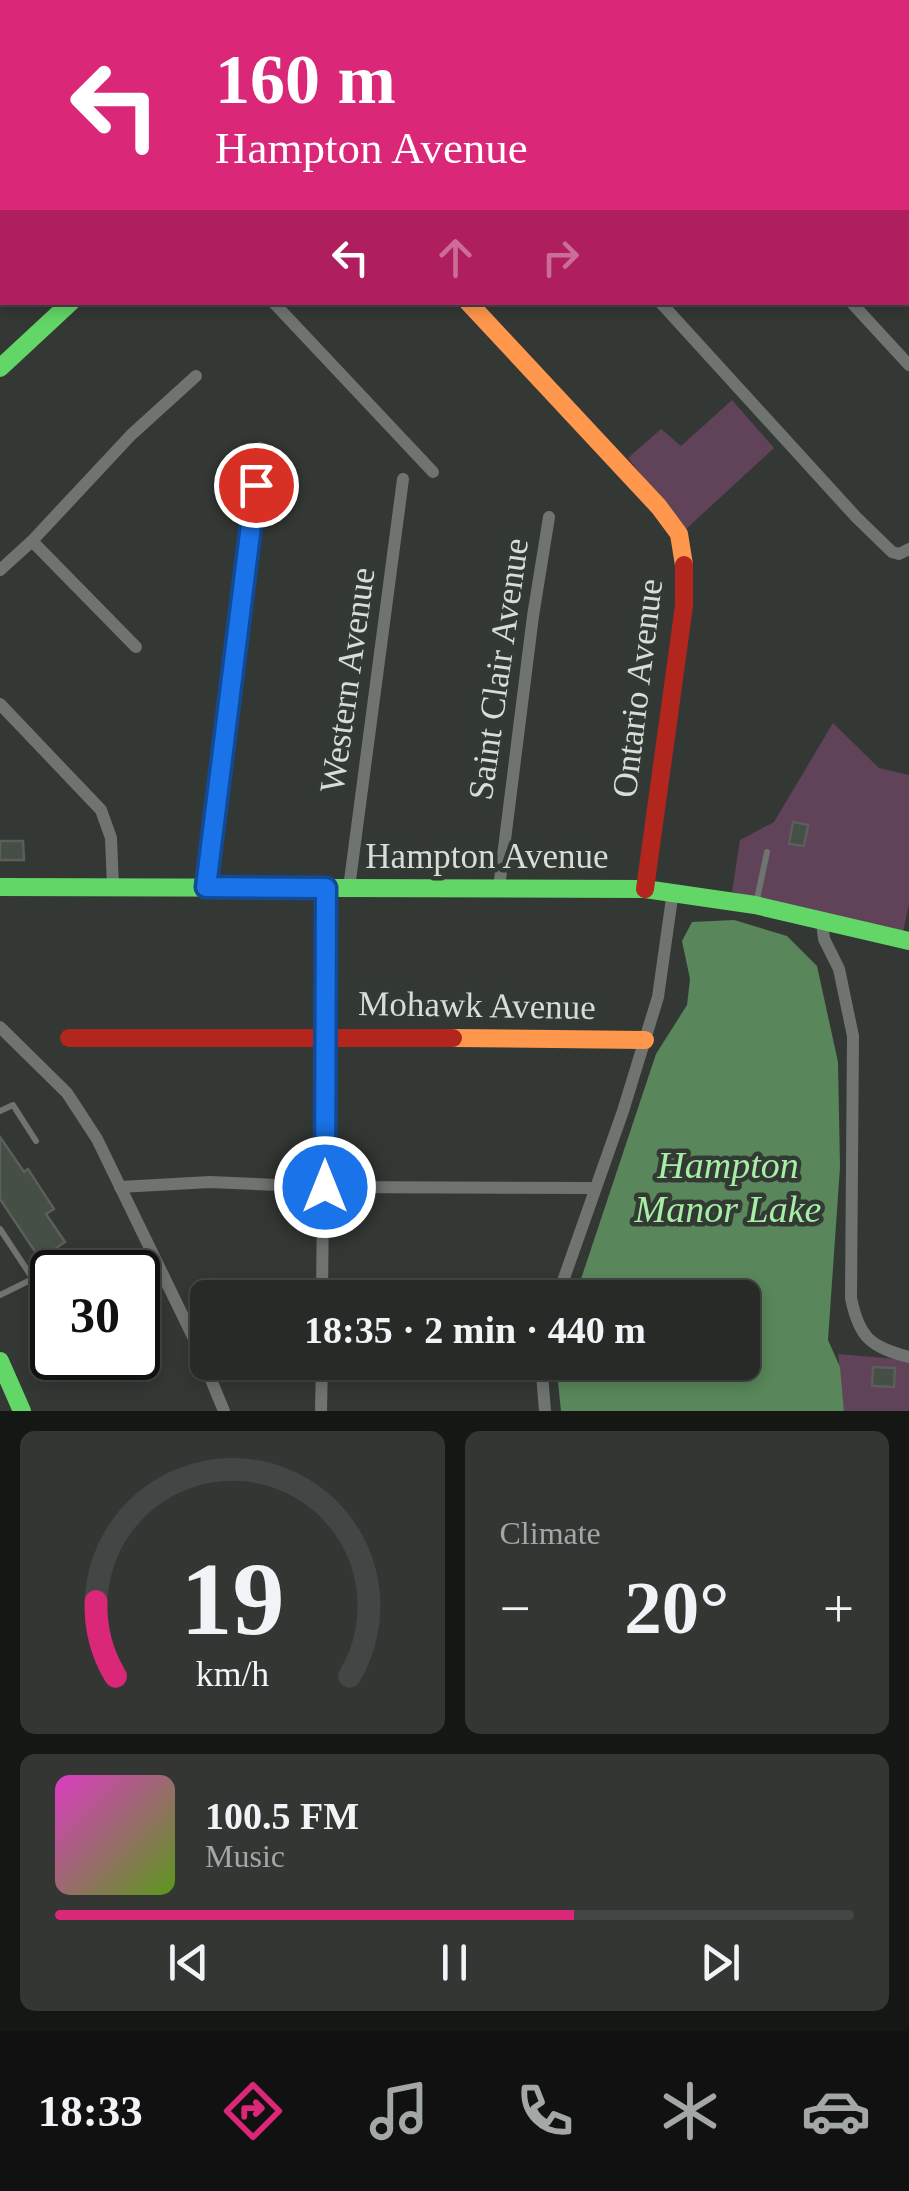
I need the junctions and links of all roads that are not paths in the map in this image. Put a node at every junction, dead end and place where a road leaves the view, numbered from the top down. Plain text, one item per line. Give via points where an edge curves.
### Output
1 (68, 305) edge
2 (276, 305) edge
3 (471, 305) edge
4 (663, 305) edge
5 (854, 305) edge
6 (909, 365) edge
7 (0, 368) edge
8 (196, 376) dead end
9 (260, 448) dead end
10 (433, 472) dead end
11 (402, 480) dead end
12 (549, 516) dead end
13 (32, 542) junction
14 (908, 550) edge
15 (0, 570) edge
16 (136, 647) dead end
17 (0, 704) edge
18 (766, 852) dead end
19 (0, 887) edge
20 (112, 887) junction
21 (206, 887) junction
22 (326, 888) junction
23 (349, 888) junction
24 (499, 888) junction
25 (645, 889) junction
26 (673, 891) junction
27 (756, 905) junction
28 (822, 922) junction
29 (909, 941) edge
30 (0, 1027) edge
31 (326, 1036) junction
32 (69, 1038) dead end
33 (645, 1040) junction
34 (0, 1111) edge
35 (36, 1141) dead end
36 (120, 1186) junction
37 (325, 1187) junction
38 (595, 1188) junction
39 (0, 1229) edge
40 (30, 1276) edge
41 (30, 1280) edge
42 (322, 1280) edge
43 (563, 1280) edge
44 (0, 1295) edge
45 (190, 1319) edge
46 (909, 1357) edge
47 (0, 1360) edge
48 (214, 1380) edge
49 (322, 1380) edge
50 (542, 1380) edge
51 (22, 1411) edge
52 (224, 1411) edge
53 (321, 1411) edge
54 (545, 1411) edge

1 - 7 street
2 - 10 street
3 - 25 street, Ontario Avenue via 679,534 684,606
4 - 14 street via 856,518 892,552
5 - 6 street
8 - 13 street via 131,434
9 - 21 street
11 - 23 street, Western Avenue
12 - 24 street, Saint Clair Avenue
13 - 15 street
13 - 16 street
17 - 20 street via 102,810 111,838
18 - 27 lane
19 - 20 street, Hampton Avenue
20 - 21 street, Hampton Avenue
21 - 22 street, Hampton Avenue
22 - 23 street, Hampton Avenue
22 - 31 street
23 - 24 street, Hampton Avenue
24 - 25 street, Hampton Avenue
25 - 26 street, Hampton Avenue
26 - 27 street, Hampton Avenue
26 - 33 street
27 - 28 street, Hampton Avenue
28 - 29 street, Hampton Avenue
28 - 46 street via 853,1036 853,1309 871,1344
30 - 36 street via 67,1093
31 - 32 street, Mohawk Avenue
31 - 33 street, Mohawk Avenue
31 - 37 street
33 - 38 street
34 - 35 lane via 13,1105
36 - 37 street
36 - 45 street
37 - 38 street
37 - 42 street
38 - 43 street
39 - 40 lane
41 - 44 lane
47 - 51 street
48 - 52 street
49 - 53 street
50 - 54 street

